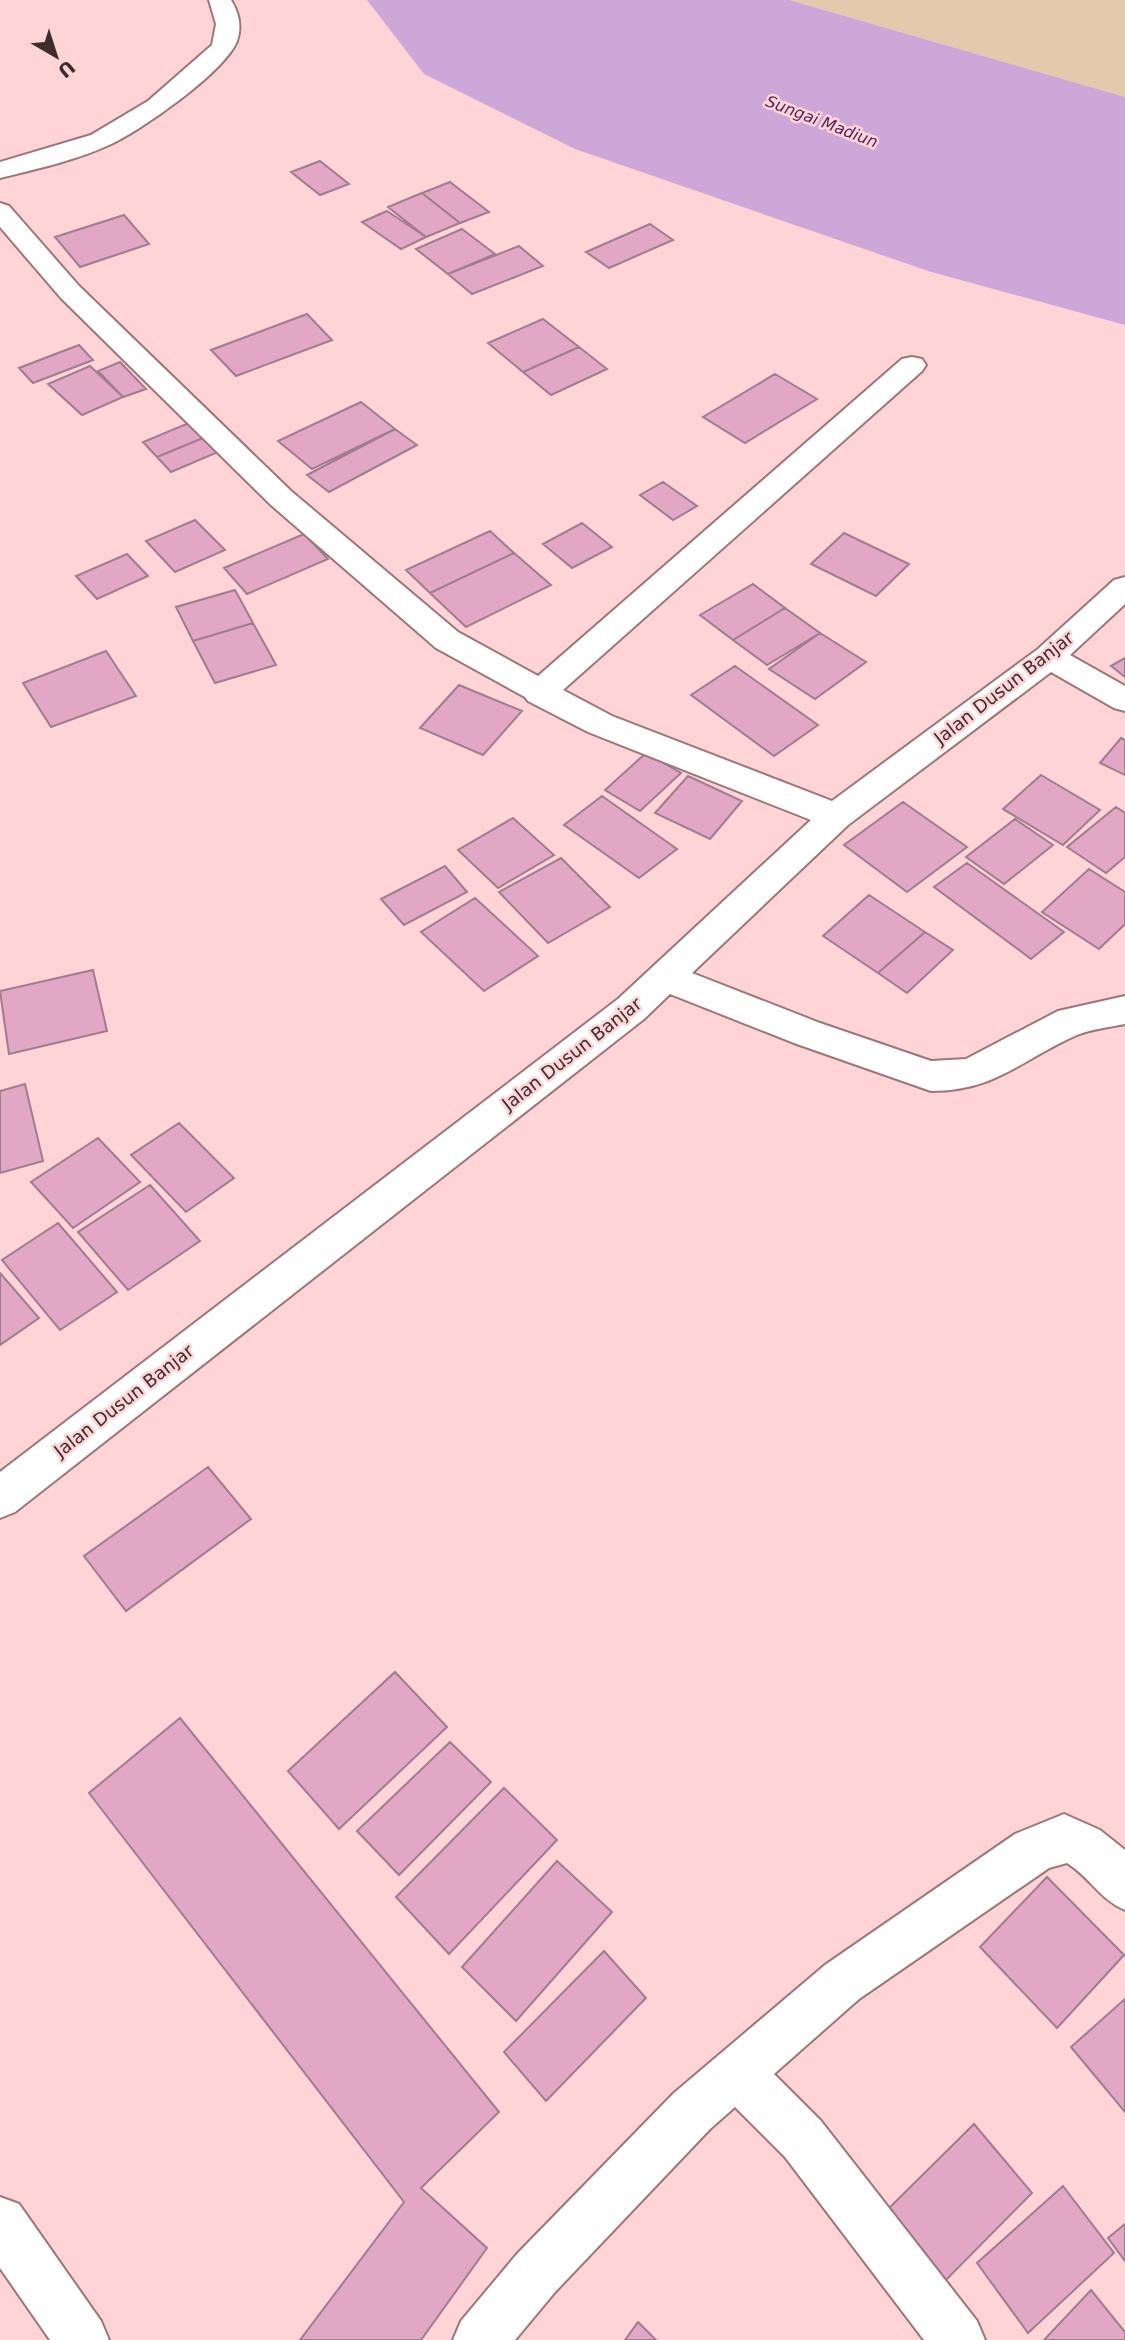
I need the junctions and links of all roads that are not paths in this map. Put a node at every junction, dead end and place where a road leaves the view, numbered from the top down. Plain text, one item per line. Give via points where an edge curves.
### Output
1 (220, 0) edge
2 (0, 170) edge
3 (0, 211) edge
4 (912, 365) dead end
5 (1125, 587) edge
6 (1049, 657) junction
7 (539, 693) junction
8 (1125, 700) edge
9 (836, 816) junction
10 (665, 977) junction
11 (1125, 1010) edge
12 (0, 1498) edge
13 (1125, 1886) edge
14 (737, 2073) junction
15 (0, 2223) edge
16 (82, 2340) edge
17 (480, 2340) edge
18 (958, 2340) edge

1 - 2 street via 226,10 227,39 222,48 158,106 85,146
3 - 7 street via 70,292 281,498 447,640
4 - 7 street
5 - 6 street, Jalan Dusun Banjar
6 - 8 street
6 - 9 street, Jalan Dusun Banjar
7 - 9 street via 600,724
9 - 10 street, Jalan Dusun Banjar
10 - 11 street via 931,1076 973,1073 1071,1021
10 - 12 street, Jalan Dusun Banjar via 620,1018
13 - 14 street via 1086,1845 1064,1838 1032,1851 842,1982
14 - 17 street via 692,2111 545,2263
14 - 18 street via 803,2139
15 - 16 street

